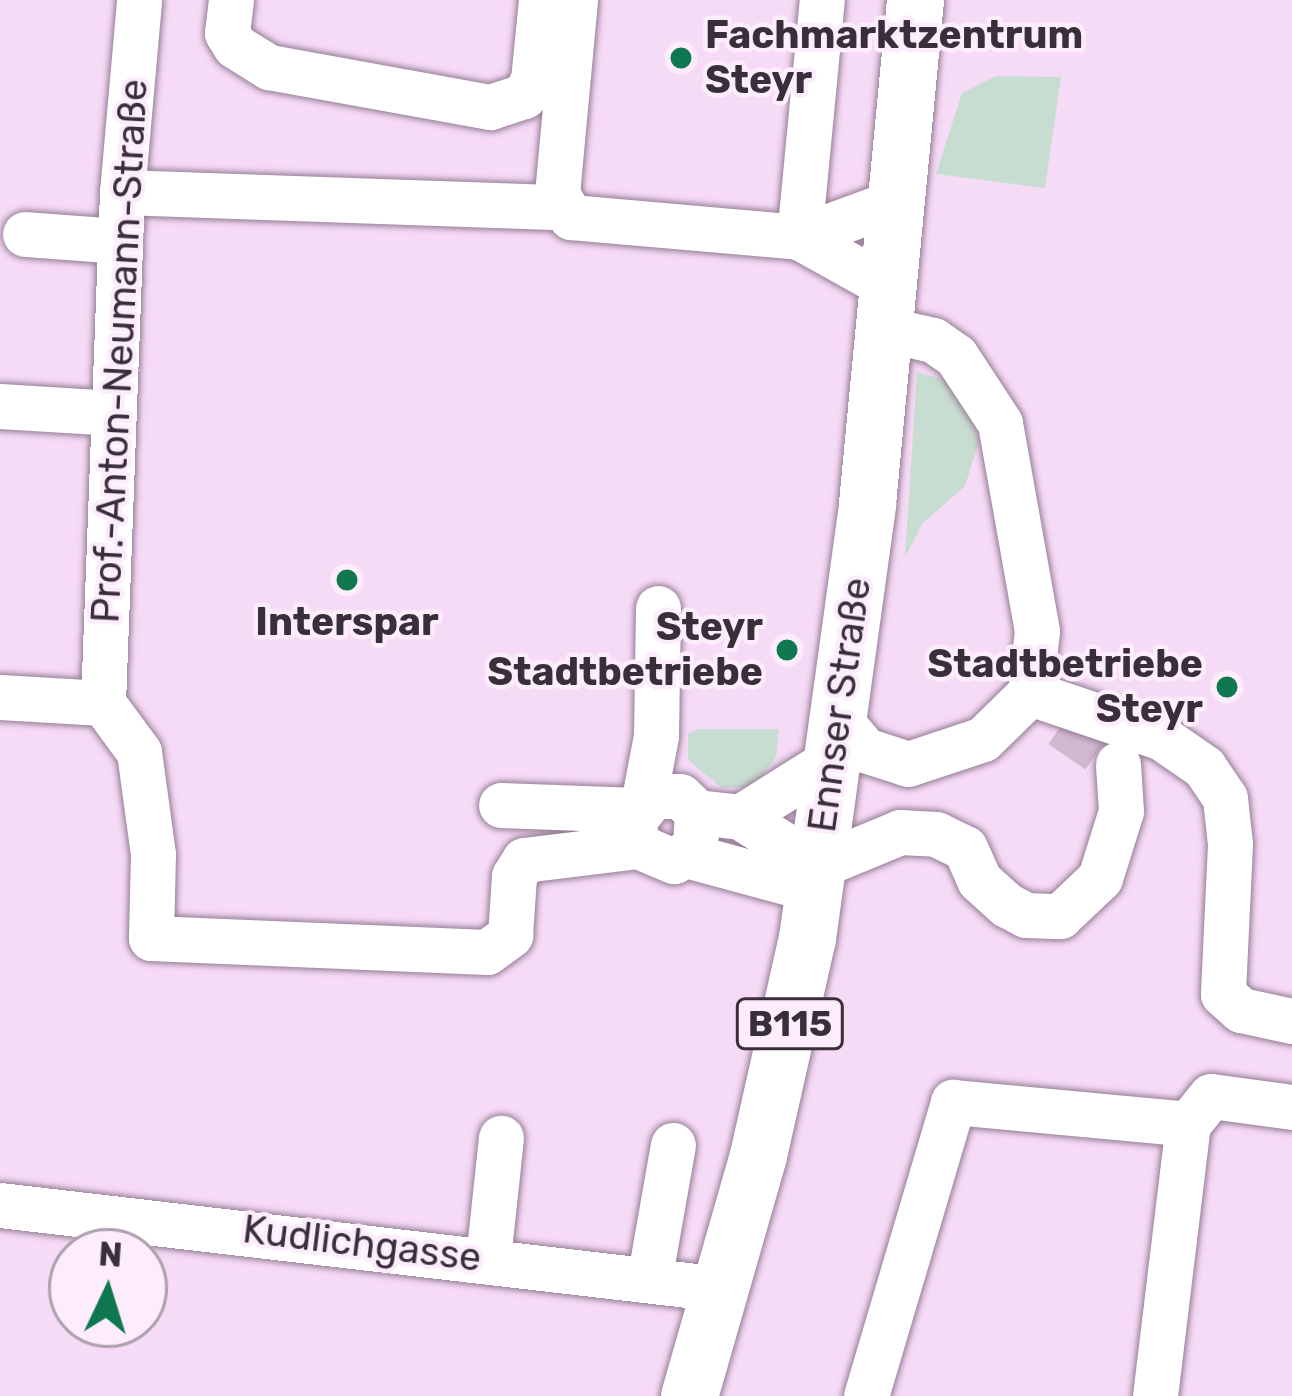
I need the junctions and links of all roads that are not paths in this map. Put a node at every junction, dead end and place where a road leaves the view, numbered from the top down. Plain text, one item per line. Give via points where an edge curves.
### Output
1 (140, 0) edge
2 (231, 0) edge
3 (541, 0) edge
4 (575, 0) edge
5 (822, 0) edge
6 (915, 0) edge
7 (122, 192) junction
8 (897, 201) junction
9 (559, 207) junction
10 (10, 232) edge
11 (799, 237) junction
12 (120, 241) junction
13 (887, 308) junction
14 (0, 406) edge
15 (114, 413) junction
16 (658, 608) dead end
17 (1030, 692) junction
18 (0, 697) edge
19 (104, 703) junction
20 (1061, 725) tunnel mouth
21 (835, 738) junction
22 (908, 764) junction
23 (1118, 764) dead end
24 (501, 805) dead end
25 (675, 820) junction
26 (900, 832) junction
27 (816, 878) junction
28 (1292, 1021) edge
29 (1292, 1107) edge
30 (1187, 1124) junction
31 (501, 1138) dead end
32 (673, 1145) dead end
33 (0, 1205) edge
34 (488, 1258) junction
35 (650, 1275) junction
36 (722, 1289) junction
37 (689, 1396) edge
38 (866, 1396) edge
39 (1155, 1396) edge

1 - 7 street, Prof.-Anton-Neumann-Straße
2 - 3 street via 227,33 269,67 490,107 524,96 533,80
4 - 9 street
5 - 11 street
6 - 8 main road, Ennser Straße / B115
7 - 9 street
7 - 12 street, Prof.-Anton-Neumann-Straße
8 - 11 street
8 - 13 main road, Ennser Straße / B115
9 - 11 street via 589,220
10 - 12 street
11 - 13 street
12 - 15 street, Prof.-Anton-Neumann-Straße
13 - 17 street via 956,356 1000,423 1037,631
13 - 21 main road, Ennser Straße / B115
14 - 15 street
15 - 19 street, Prof.-Anton-Neumann-Straße
16 - 25 street via 653,747
17 - 20 street
17 - 22 street via 983,739
17 - 28 street via 1162,738 1204,767 1225,798 1230,844 1222,994 1240,1010
18 - 19 street
19 - 25 street via 139,752 153,854 151,938 487,952 510,934 514,876 524,860
21 - 22 street
21 - 25 street
21 - 27 main road, Ennser Straße / B115
22 - 26 street
23 - 26 street via 1121,812 1100,878 1060,916 1025,915 990,892 956,840
24 - 25 street
25 - 27 street
25 - 27 street
26 - 27 street
27 - 36 main road, Ennser Straße / B115
29 - 30 street via 1211,1096
30 - 38 street via 952,1102
30 - 39 street
31 - 34 street
32 - 35 street
33 - 34 street, Kudlichgasse
34 - 35 street, Kudlichgasse
35 - 36 street, Kudlichgasse
36 - 37 main road, Ennser Straße / B115

